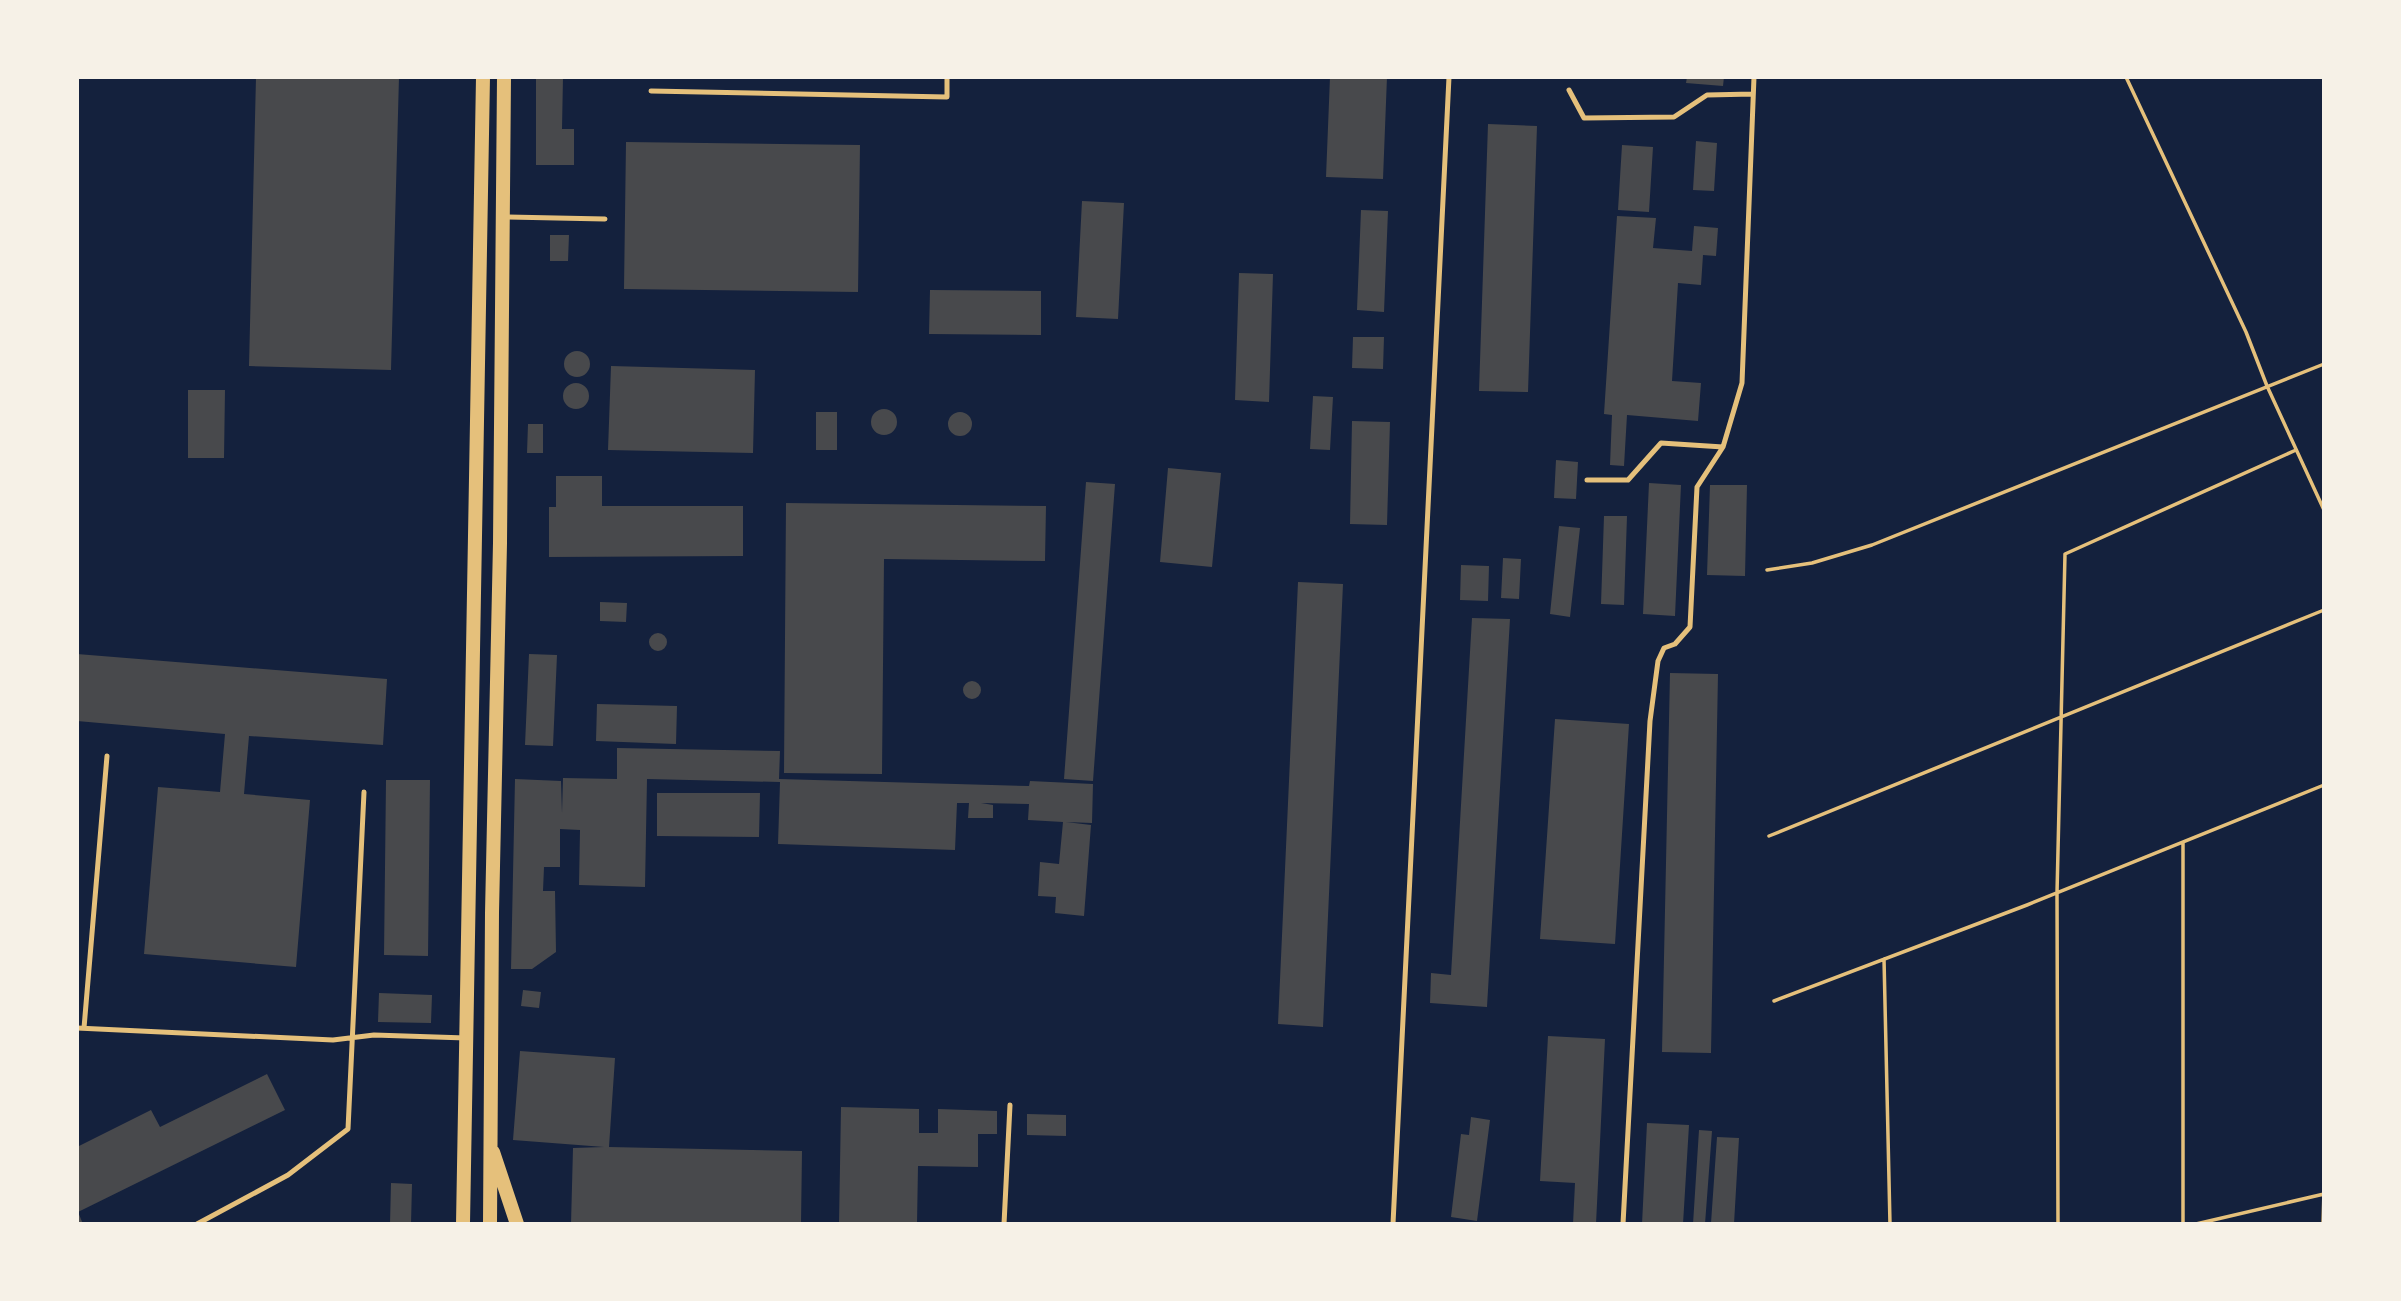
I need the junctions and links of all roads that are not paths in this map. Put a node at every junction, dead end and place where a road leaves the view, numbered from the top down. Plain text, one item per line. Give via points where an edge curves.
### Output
1 (482, 77) edge
2 (504, 77) edge
3 (947, 77) edge
4 (1449, 77) edge
5 (1754, 77) edge
6 (1569, 90) dead end
7 (651, 91) dead end
8 (1754, 94) junction
9 (502, 217) junction
10 (605, 219) dead end
11 (1723, 447) junction
12 (1587, 480) dead end
13 (107, 756) dead end
14 (364, 792) dead end
15 (80, 1028) edge
16 (352, 1038) junction
17 (466, 1038) junction
18 (1010, 1105) dead end
19 (489, 1140) junction
20 (197, 1224) edge
21 (463, 1224) edge
22 (490, 1224) edge
23 (517, 1224) edge
24 (1004, 1224) edge
25 (1393, 1224) edge
26 (1623, 1224) edge

1 - 17 main road
2 - 9 main road
3 - 7 lane via 947,97
4 - 25 lane
5 - 8 lane
6 - 8 lane via 1584,118 1674,117 1707,94
8 - 11 lane via 1742,383
9 - 10 lane
9 - 19 main road
11 - 12 lane via 1661,443 1628,480
11 - 26 lane via 1697,487 1690,627 1675,644 1664,648 1658,661 1650,721
13 - 15 lane
14 - 16 lane
15 - 16 lane
16 - 17 lane
16 - 20 lane via 348,1129 288,1175
17 - 21 main road
18 - 24 lane
19 - 22 main road
19 - 23 main road

